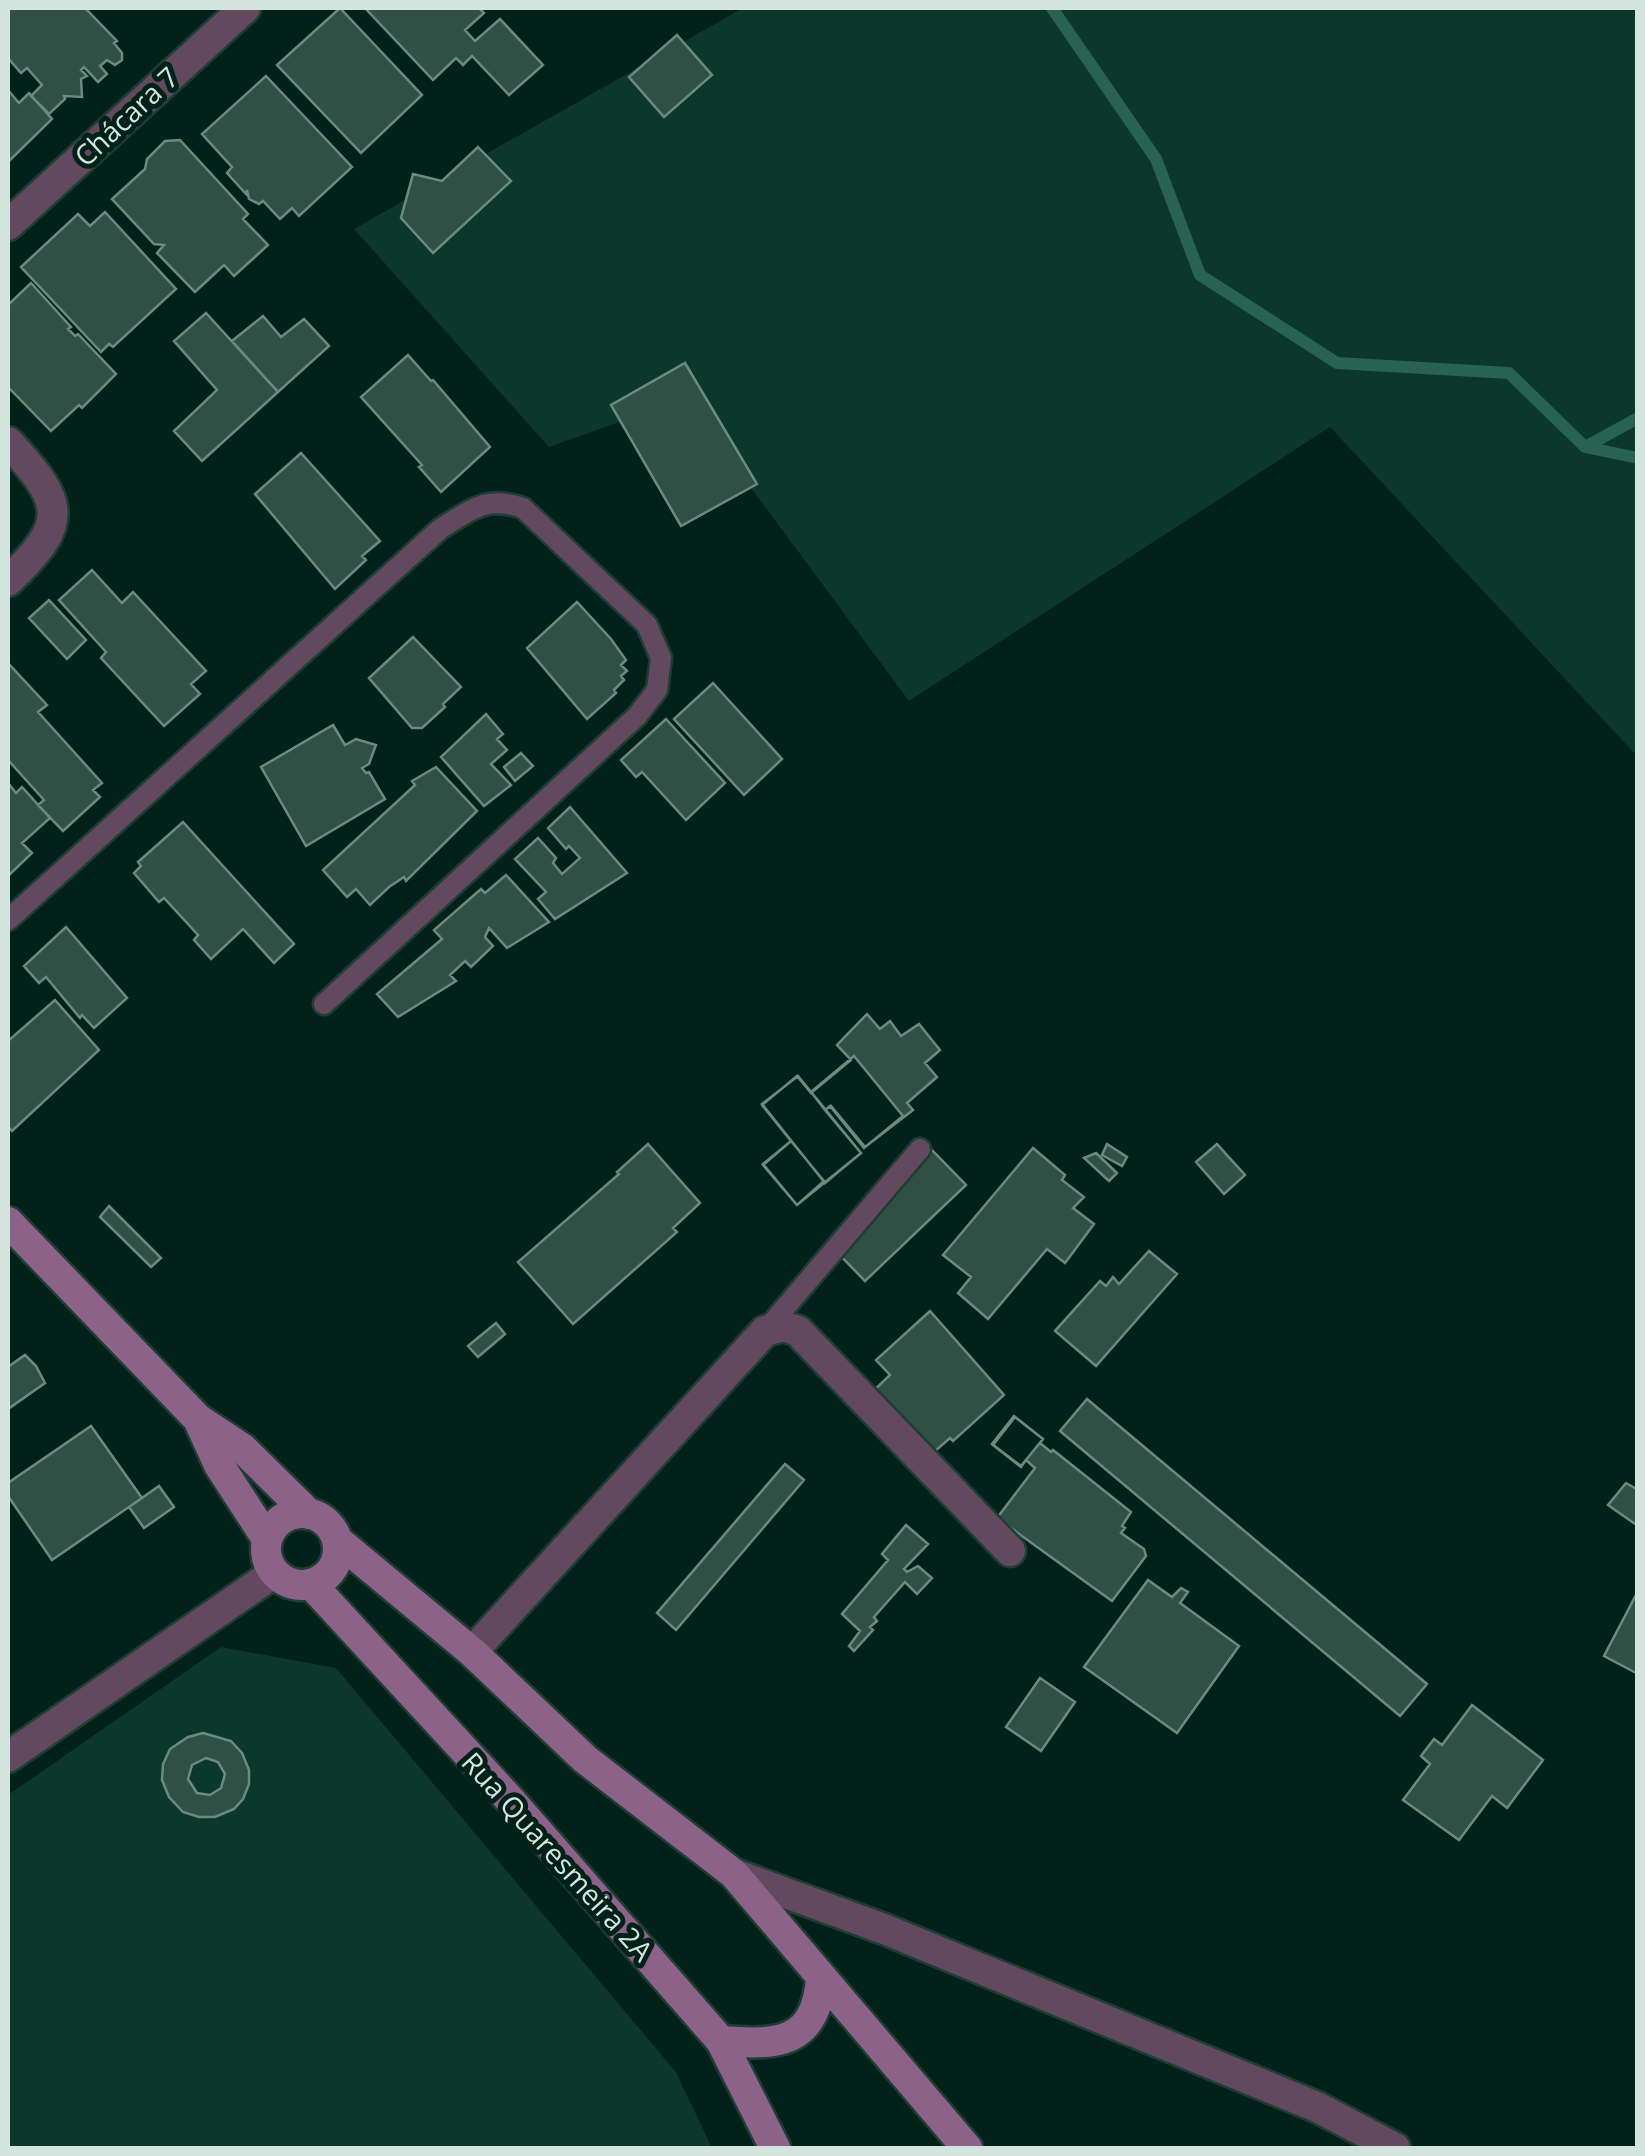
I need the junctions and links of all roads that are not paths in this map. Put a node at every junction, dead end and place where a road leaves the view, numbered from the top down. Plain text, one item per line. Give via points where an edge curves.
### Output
1 (244, 8) edge
2 (8, 225) edge
3 (8, 442) edge
4 (8, 581) edge
5 (8, 920) edge
6 (324, 1004) dead end
7 (920, 1148) dead end
8 (8, 1222) edge
9 (765, 1331) junction
10 (198, 1419) junction
11 (309, 1514) junction
12 (267, 1539) junction
13 (337, 1540) junction
14 (1010, 1551) dead end
15 (274, 1573) junction
16 (311, 1584) junction
17 (472, 1652) junction
18 (8, 1756) edge
19 (734, 1874) junction
20 (821, 1978) junction
21 (721, 2041) junction
22 (775, 2148) edge
23 (967, 2148) edge
24 (1395, 2148) edge

1 - 2 street, Chácara 7
3 - 4 street via 48,491 54,511 39,551
5 - 6 lane via 440,529 502,500 543,524 648,625 661,658 657,690
7 - 9 lane
8 - 10 main road
9 - 14 street via 798,1331
9 - 17 street
10 - 11 main road via 242,1448
10 - 12 main road
11 - 12 main road via 276,1524
11 - 13 main road via 322,1519
12 - 15 main road
13 - 16 main road via 334,1567
13 - 17 main road
15 - 16 main road via 298,1586
15 - 18 street
16 - 21 main road, Rua Quaresmeira 2A
17 - 19 main road via 585,1759
19 - 20 main road
19 - 24 street via 1317,2107
20 - 21 main road via 819,2004 805,2026 784,2040
20 - 23 main road
21 - 22 main road, Rua Quaresmeira 2A

